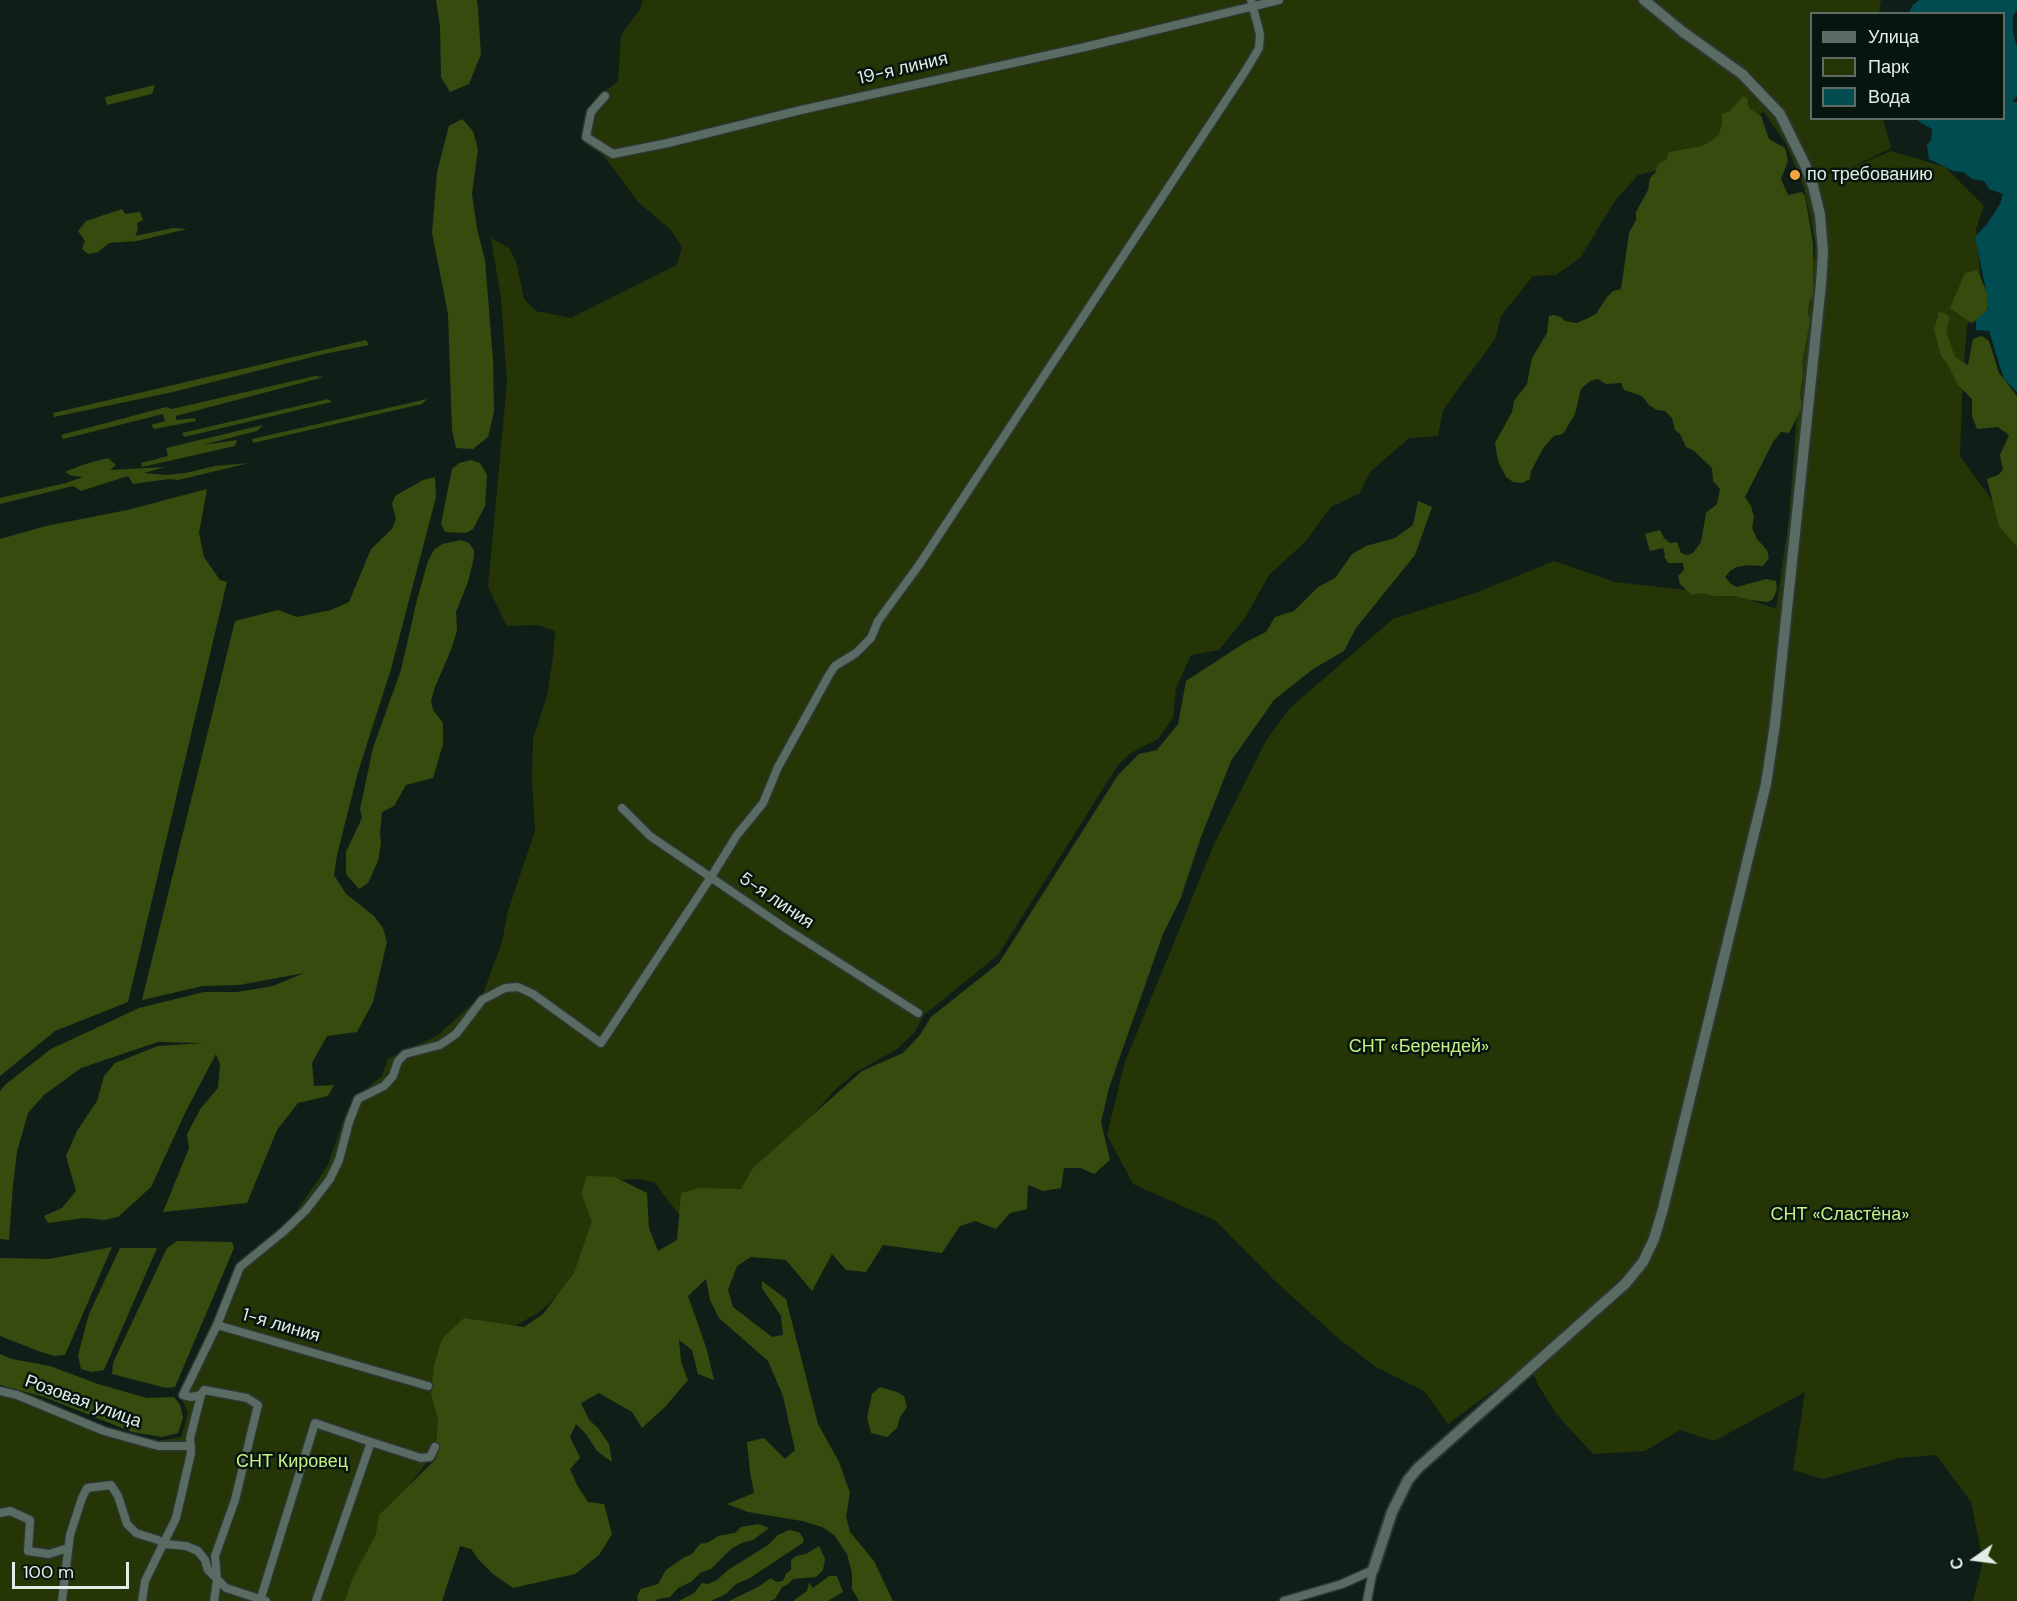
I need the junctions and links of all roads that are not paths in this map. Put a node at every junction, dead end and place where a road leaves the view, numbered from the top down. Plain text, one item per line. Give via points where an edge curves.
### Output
1 (1279, 0) edge
2 (1644, 0) edge
3 (1252, 3) edge
4 (605, 96) dead end
5 (622, 808) dead end
6 (711, 877) junction
7 (918, 1013) dead end
8 (218, 1325) junction
9 (428, 1386) dead end
10 (0, 1391) edge
11 (201, 1395) junction
12 (371, 1442) junction
13 (190, 1446) junction
14 (435, 1447) dead end
15 (0, 1513) edge
16 (164, 1544) junction
17 (68, 1548) junction
18 (1372, 1570) junction
19 (217, 1580) junction
20 (62, 1601) edge
21 (142, 1601) edge
22 (214, 1601) edge
23 (262, 1601) edge
24 (316, 1601) edge
25 (1284, 1601) edge
26 (1367, 1601) edge

1 - 3 street, 19-я линия
2 - 18 street via 1742,74 1780,114 1805,165 1820,215 1821,284 1766,784 1663,1209 1643,1262 1625,1284 1418,1468 1392,1512
3 - 4 street, 19-я линия via 1085,47 613,154 586,137 591,112
3 - 6 street via 1260,34 1259,48 1246,70 878,621 871,638 829,675 778,767 763,803
5 - 6 street, 5-я линия via 650,836
6 - 7 street, 5-я линия
6 - 8 street via 601,1043 518,987 505,988 482,1000 456,1035 440,1045 405,1054 384,1086 358,1099 339,1160 306,1210 240,1267
8 - 9 street, 1-я линия
8 - 11 street, 1-я линия via 183,1395
10 - 13 street, Розовая улица via 104,1431 158,1446
11 - 13 street
11 - 19 street via 204,1390 247,1398 258,1405 235,1500 215,1556
12 - 14 street via 421,1458 430,1457
12 - 23 street via 315,1423
12 - 24 street
13 - 16 street via 192,1453 176,1518
15 - 17 street via 10,1511 30,1520 28,1551 49,1554
16 - 17 street via 136,1533 127,1524 111,1485 87,1488
16 - 19 street via 198,1551
16 - 21 street via 145,1581
17 - 20 street
18 - 25 street via 1342,1584
18 - 26 street
19 - 22 street
19 - 23 street via 225,1588

